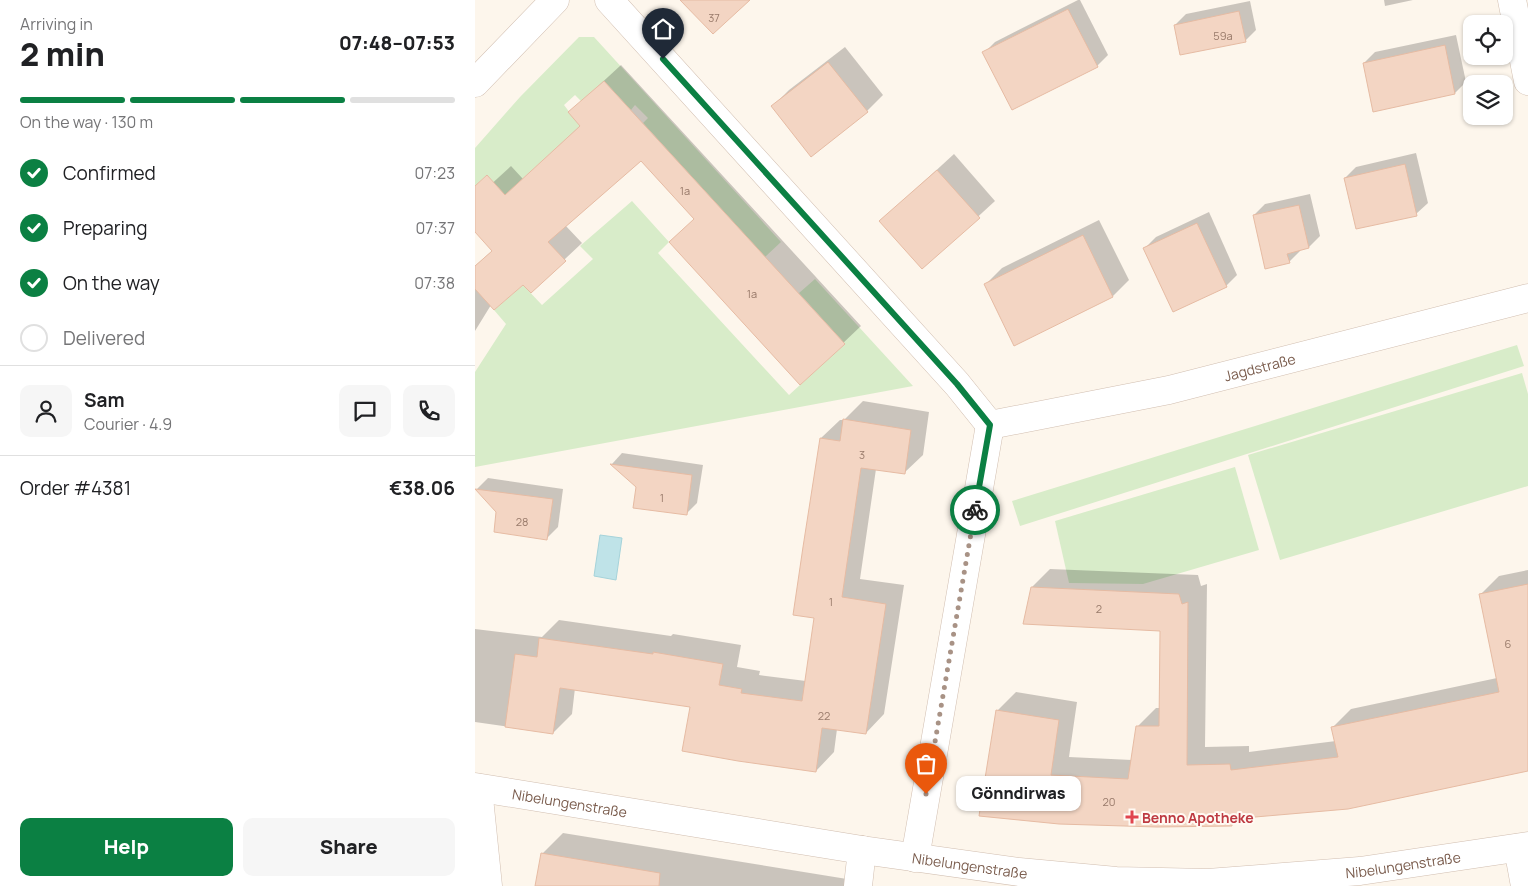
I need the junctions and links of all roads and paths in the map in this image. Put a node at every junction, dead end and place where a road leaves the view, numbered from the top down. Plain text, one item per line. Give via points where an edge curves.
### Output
1 (555, 0) edge
2 (609, 0) edge
3 (1512, 0) edge
4 (1528, 81) edge
5 (475, 84) edge
6 (1528, 298) edge
7 (990, 425) junction
8 (476, 788) edge
9 (1523, 847) edge
10 (862, 850) junction
11 (915, 858) junction
12 (1209, 885) edge
13 (488, 886) edge
14 (858, 886) edge
15 (1525, 886) edge

1 - 5 street
2 - 7 street via 957,384
3 - 4 street
6 - 7 street, Jagdstraße via 1169,390
7 - 11 street
8 - 10 street, Nibelungenstraße
8 - 13 street
9 - 12 street, Nibelungenstraße via 1360,871
9 - 15 street
10 - 11 street, Nibelungenstraße
10 - 14 street
11 - 12 street, Nibelungenstraße via 1019,872

